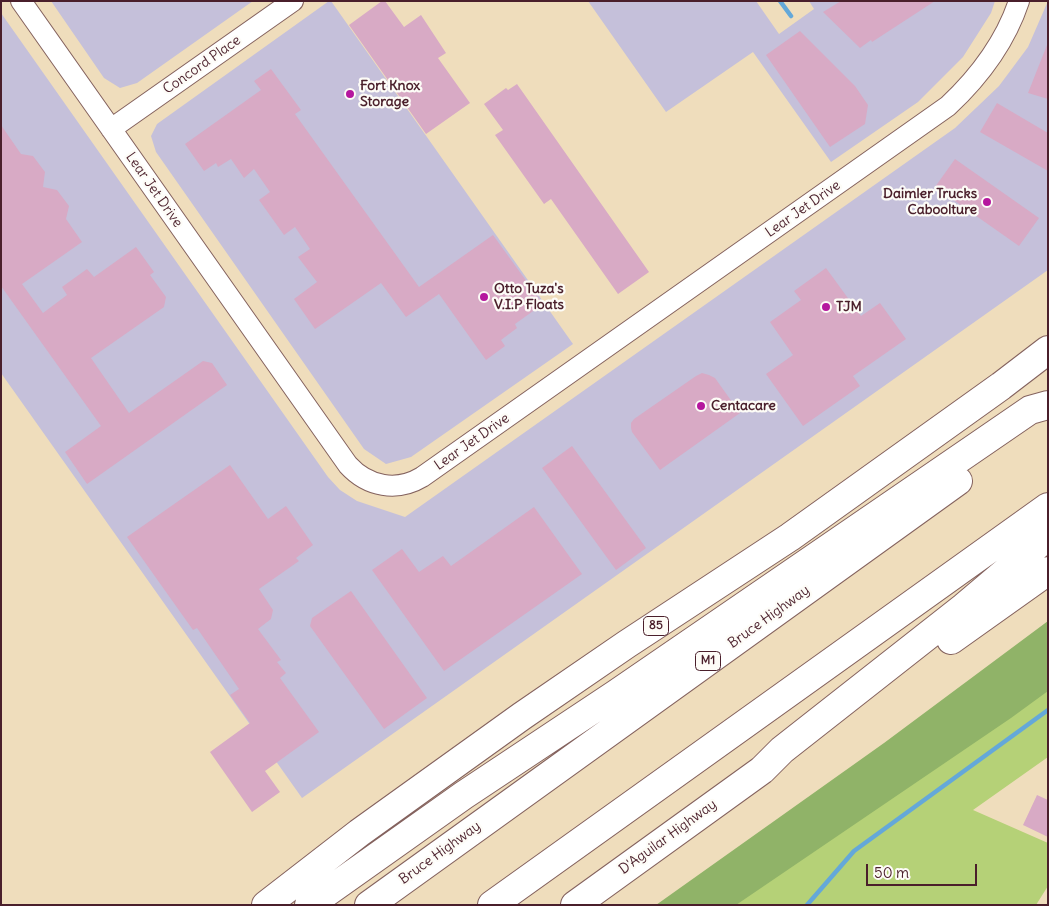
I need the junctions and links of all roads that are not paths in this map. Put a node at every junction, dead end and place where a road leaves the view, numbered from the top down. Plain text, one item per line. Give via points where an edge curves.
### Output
1 (21, 1) edge
2 (292, 1) edge
3 (1019, 1) edge
4 (111, 129) junction
5 (1048, 350) edge
6 (1048, 405) edge
7 (1048, 417) edge
8 (1048, 507) edge
9 (1048, 536) edge
10 (1048, 570) edge
11 (762, 770) junction
12 (266, 905) edge
13 (309, 905) edge
14 (369, 905) edge
15 (492, 905) edge
16 (575, 905) edge

1 - 4 street, Lear Jet Drive
2 - 4 street, Concord Place
3 - 4 street, Lear Jet Drive via 1010,26 992,56 970,85 948,106 428,473 416,481 400,485 384,486 369,482 348,466
5 - 12 highway, 85 via 790,537 522,716 359,833
6 - 13 highway via 1022,415 464,795
7 - 14 highway, Bruce Highway / M1
8 - 15 highway
9 - 11 highway via 964,607 782,750
10 - 11 highway via 787,758
11 - 16 highway, D'Aguilar Highway

